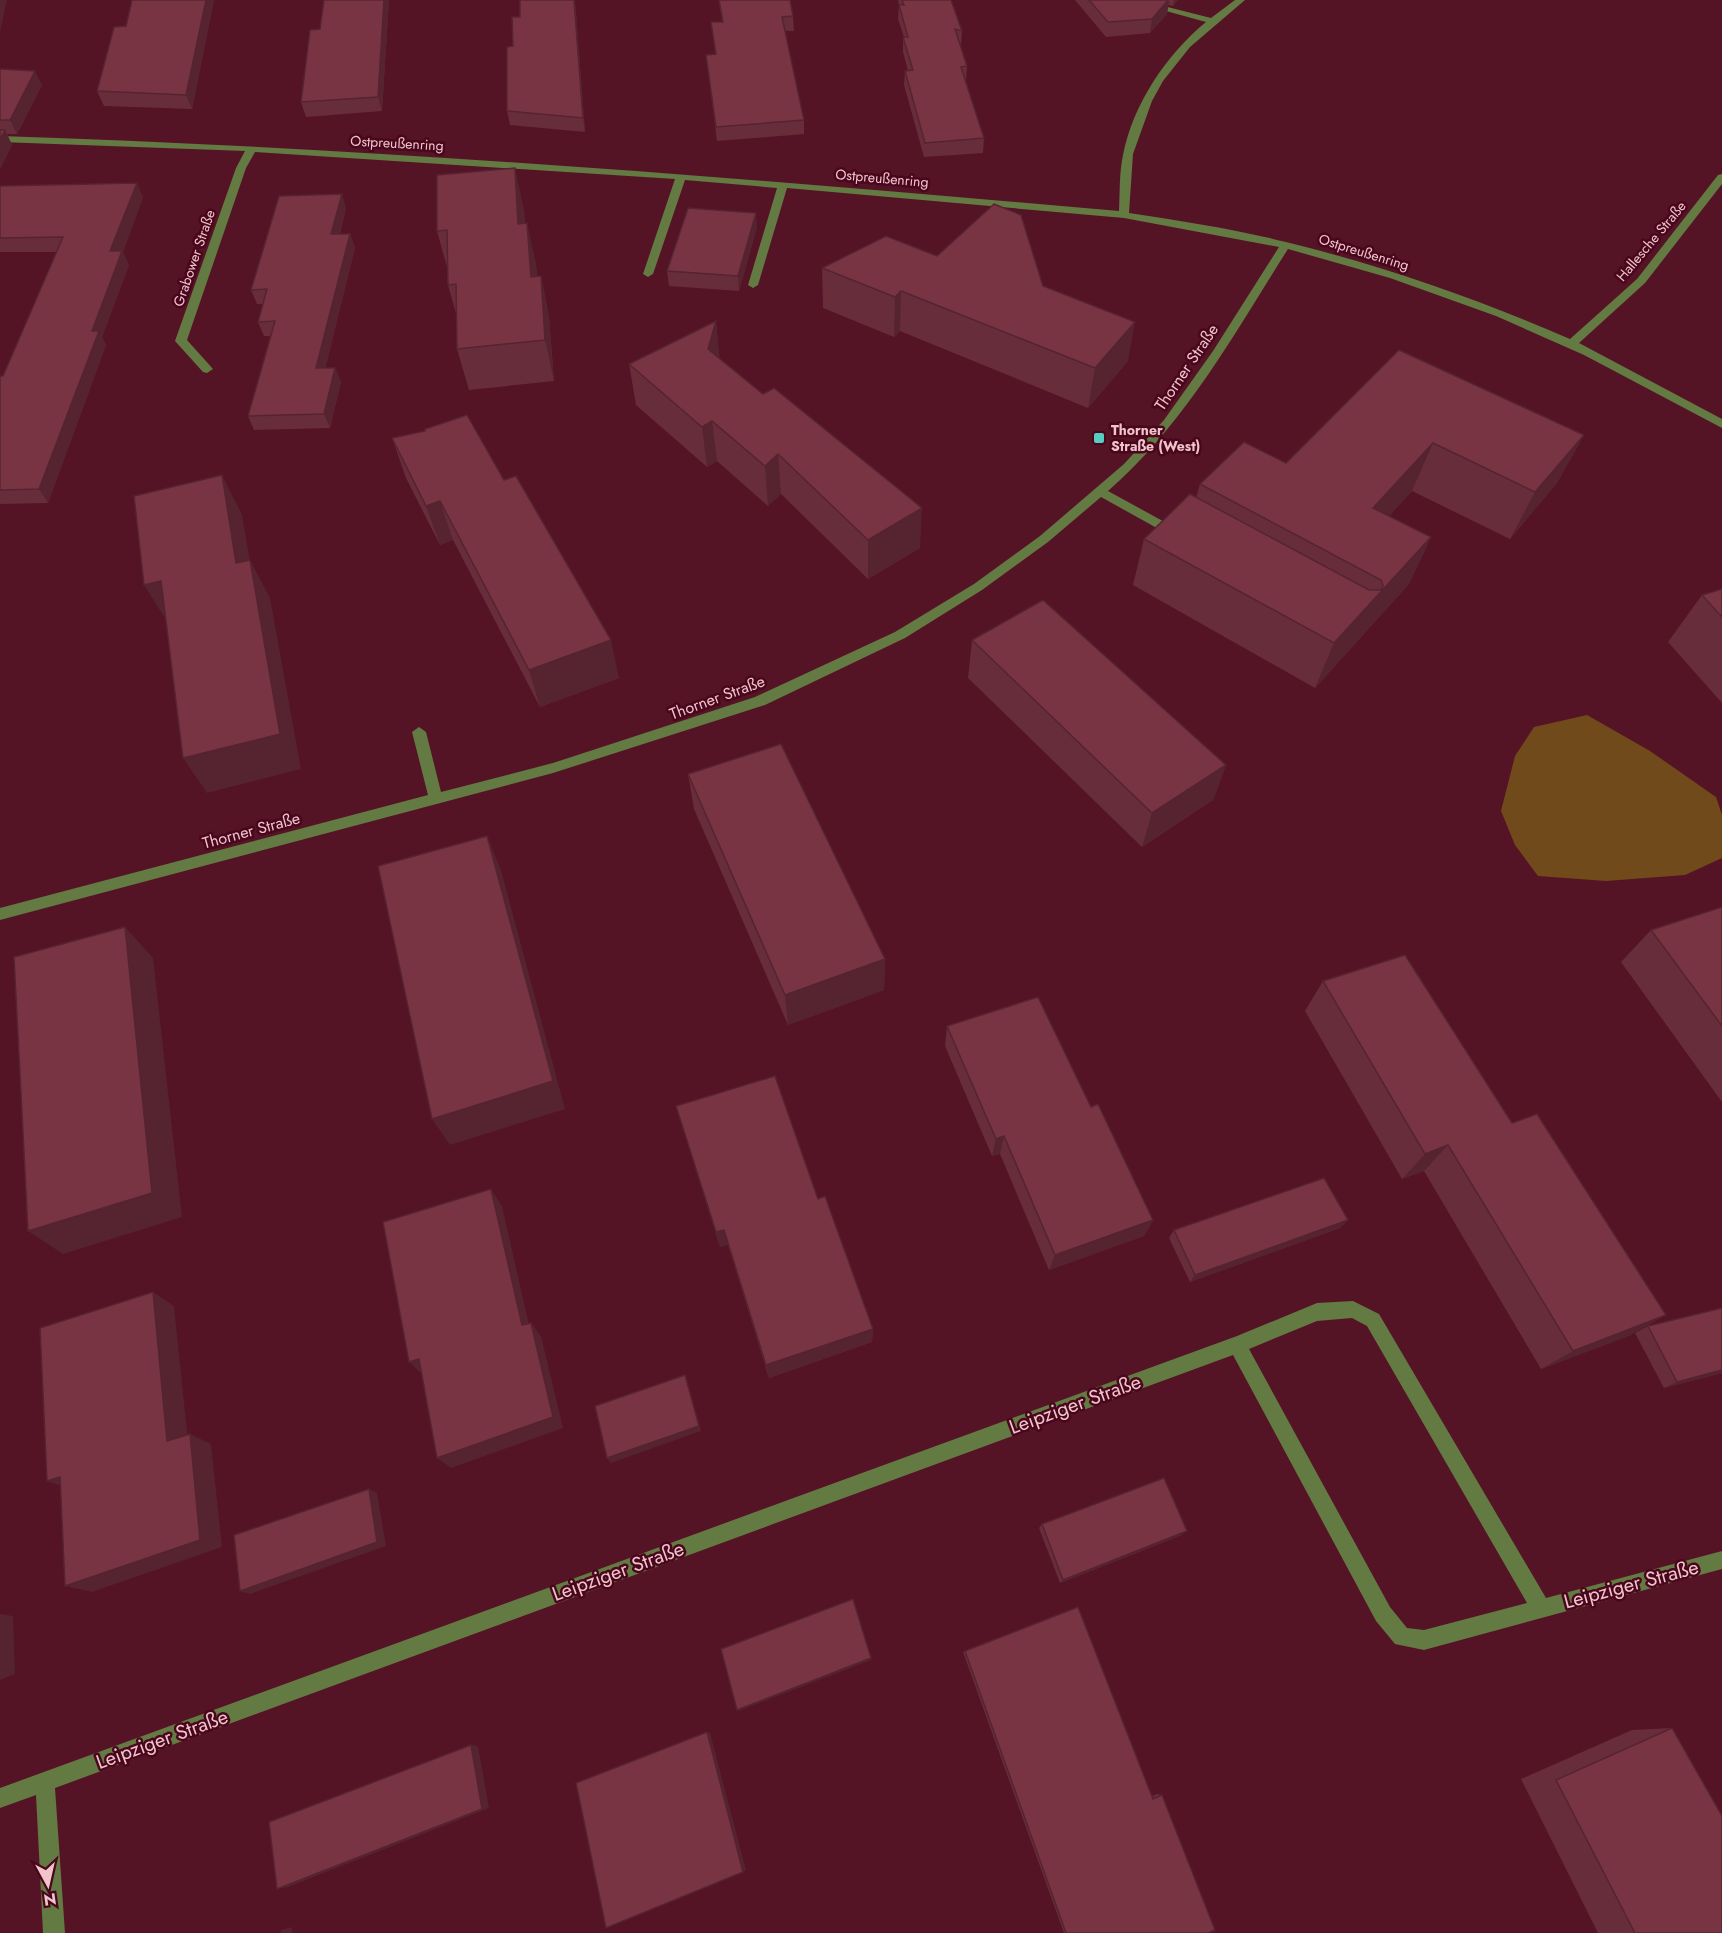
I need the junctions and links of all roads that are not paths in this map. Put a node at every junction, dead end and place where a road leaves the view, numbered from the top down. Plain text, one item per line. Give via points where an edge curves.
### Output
1 (1130, 0) edge
2 (1242, 0) edge
3 (1211, 21) junction
4 (0, 139) edge
5 (251, 150) junction
6 (681, 177) junction
7 (1722, 177) edge
8 (783, 185) junction
9 (1124, 215) junction
10 (1285, 245) junction
11 (648, 274) dead end
12 (753, 285) dead end
13 (1571, 344) junction
14 (207, 369) dead end
15 (1722, 424) edge
16 (1101, 492) junction
17 (1190, 541) edge
18 (418, 732) dead end
19 (436, 798) junction
20 (0, 914) edge
21 (1237, 1345) junction
22 (1722, 1560) edge
23 (1541, 1608) junction
24 (45, 1782) junction
25 (0, 1798) edge
26 (54, 1933) edge

1 - 3 street
2 - 3 street
3 - 9 street via 1173,59 1147,99 1129,148
4 - 5 street, Ostpreußenring
5 - 6 street, Ostpreußenring
5 - 14 street, Grabower Straße via 241,168 181,341
6 - 8 street, Ostpreußenring
6 - 11 street
7 - 13 street, Hallesche Straße via 1641,282
8 - 9 street, Ostpreußenring
8 - 12 street
9 - 10 street, Ostpreußenring
10 - 13 street, Ostpreußenring via 1449,294
10 - 16 street, Thorner Straße via 1168,423
13 - 15 street, Ostpreußenring
16 - 17 street
16 - 19 street, Thorner Straße via 978,587 900,635 770,696 553,768
18 - 19 street
19 - 20 street, Thorner Straße
21 - 23 street, Leipziger Straße via 1317,1312 1353,1309 1373,1320
21 - 23 street, Leipziger Straße via 1383,1614 1402,1637 1424,1640
21 - 24 street, Leipziger Straße
22 - 23 street, Leipziger Straße
24 - 25 street, Leipziger Straße
24 - 26 street

